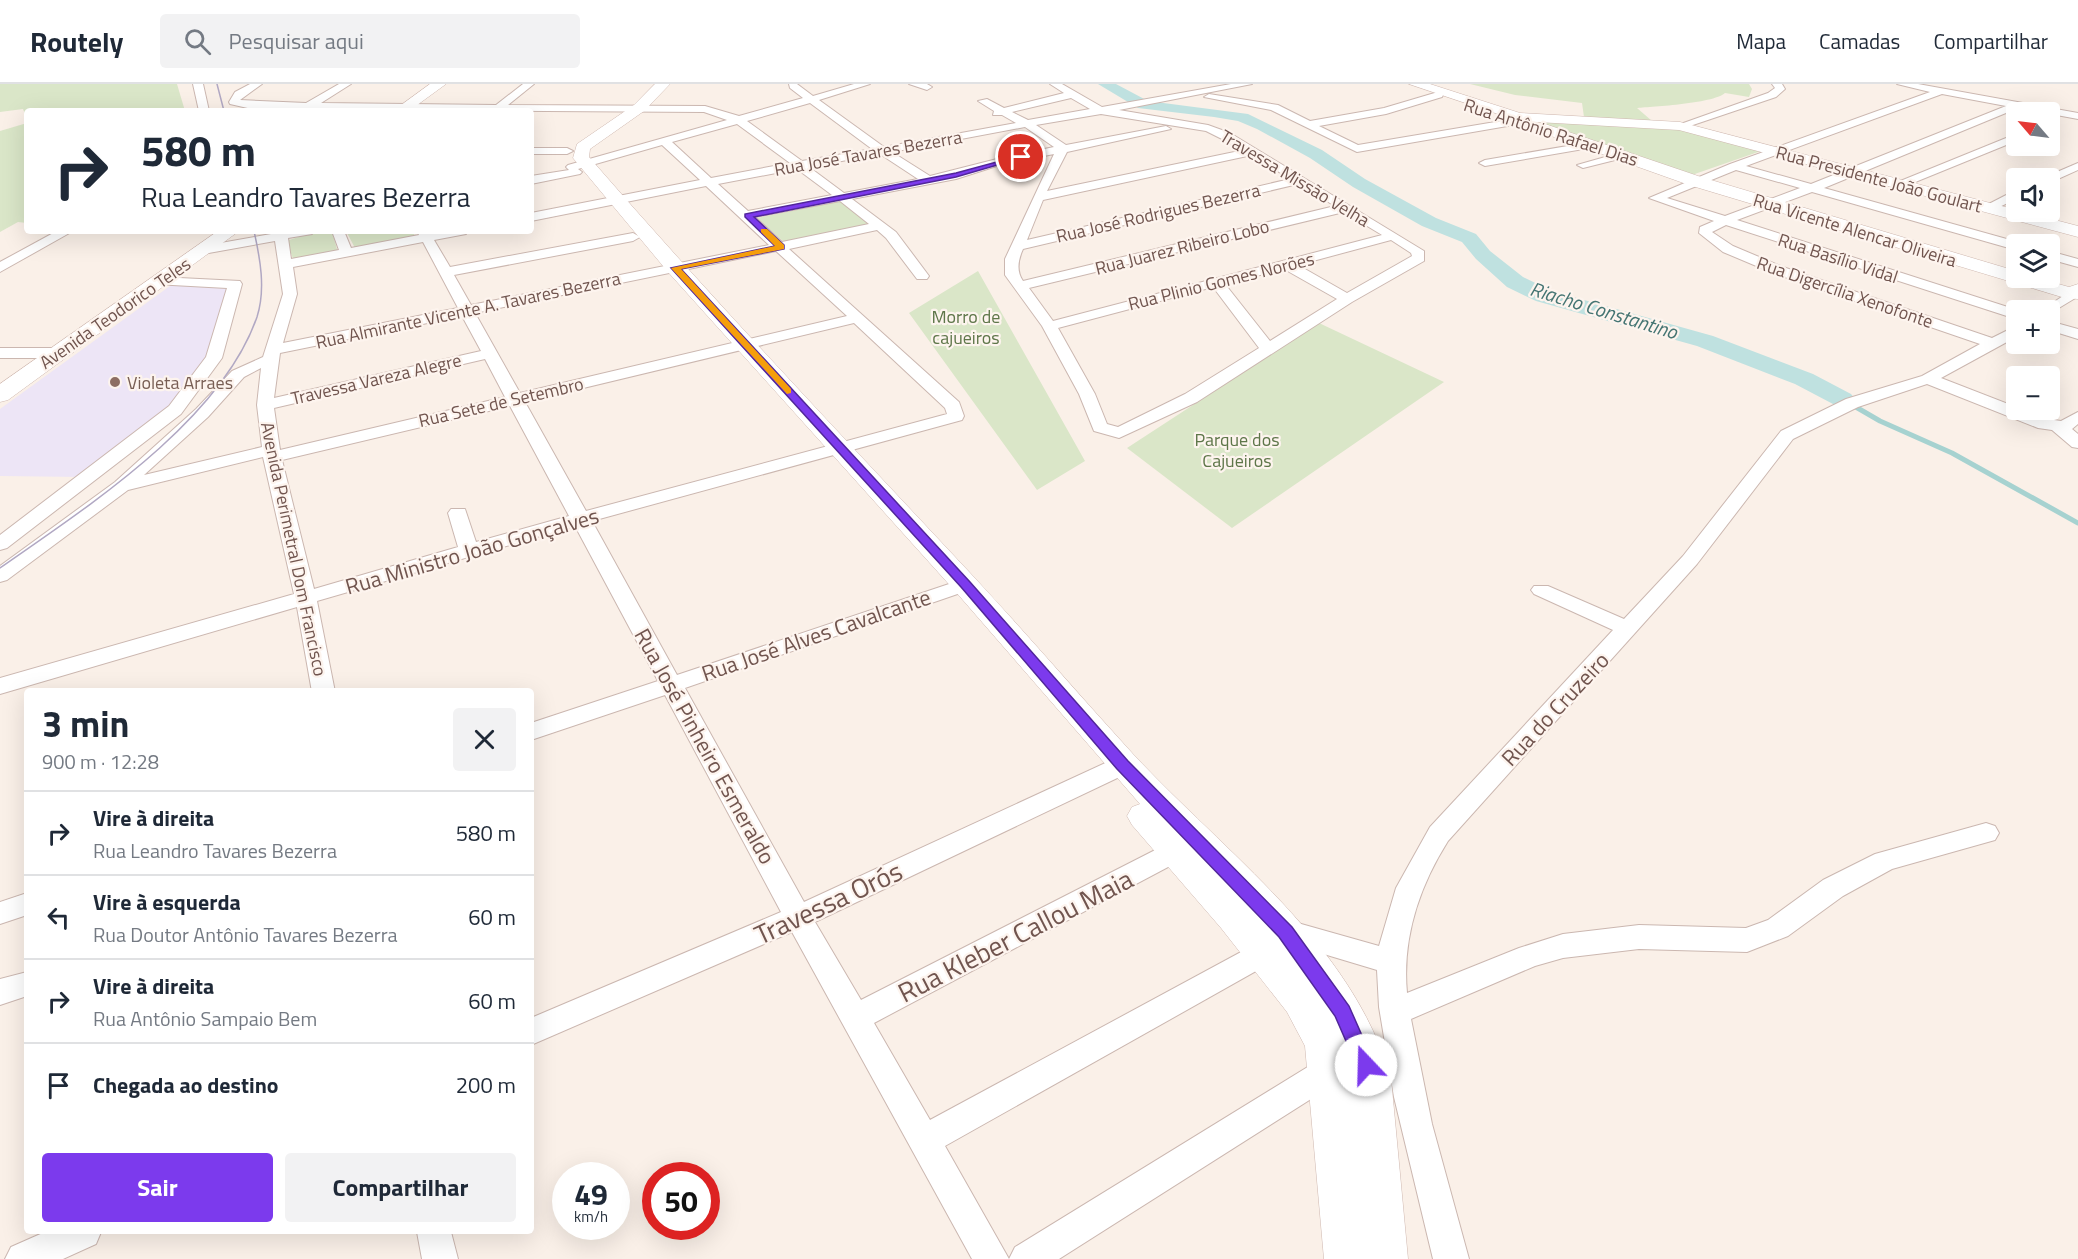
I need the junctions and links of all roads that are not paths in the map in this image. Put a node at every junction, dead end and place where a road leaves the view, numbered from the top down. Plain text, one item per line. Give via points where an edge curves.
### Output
1 (257, 84) edge
2 (346, 84) edge
3 (439, 84) edge
4 (529, 84) edge
5 (663, 84) edge
6 (865, 84) edge
7 (914, 84) edge
8 (1055, 84) edge
9 (1247, 84) edge
10 (1406, 84) edge
11 (1416, 84) edge
12 (1777, 84) edge
13 (1902, 84) edge
14 (204, 86) edge
15 (792, 86) dead end
16 (927, 87) dead end
17 (1169, 87) dead end
18 (1942, 91) junction
19 (1074, 94) junction
20 (1184, 94) junction
21 (1438, 95) junction
22 (808, 99) junction
23 (640, 100) edge
24 (983, 101) dead end
25 (1462, 101) junction
26 (2007, 102) edge
27 (204, 108) edge
28 (213, 108) edge
29 (305, 108) edge
30 (404, 108) edge
31 (497, 108) edge
32 (512, 108) edge
33 (2006, 109) edge
34 (1099, 110) junction
35 (1001, 112) junction
36 (2060, 112) edge
37 (2075, 115) edge
38 (983, 116) dead end
39 (739, 120) junction
40 (2060, 120) edge
41 (1528, 122) junction
42 (1027, 124) junction
43 (1185, 125) junction
44 (1306, 125) junction
45 (1680, 126) junction
46 (664, 141) junction
47 (2006, 141) edge
48 (1591, 145) junction
49 (1063, 148) junction
50 (881, 150) junction
51 (1774, 151) junction
52 (534, 152) edge
53 (1252, 152) junction
54 (1623, 155) junction
55 (1485, 163) dead end
56 (575, 164) junction
57 (799, 165) junction
58 (1583, 165) dead end
59 (1734, 166) junction
60 (2078, 166) edge
61 (1854, 172) junction
62 (2060, 174) edge
63 (534, 179) edge
64 (928, 180) junction
65 (1299, 180) junction
66 (1695, 181) junction
67 (707, 182) junction
68 (1899, 184) junction
69 (1812, 187) junction
70 (842, 197) junction
71 (1038, 197) junction
72 (2006, 199) edge
73 (609, 201) junction
74 (1769, 204) junction
75 (1344, 207) junction
76 (1987, 208) junction
77 (748, 215) junction
78 (534, 216) edge
79 (1724, 221) junction
80 (880, 226) junction
81 (2078, 232) edge
82 (62, 234) edge
83 (226, 234) edge
84 (279, 234) edge
85 (339, 234) edge
86 (425, 234) edge
87 (1393, 236) junction
88 (633, 237) junction
89 (2006, 243) edge
90 (1018, 246) junction
91 (781, 247) junction
92 (203, 250) junction
93 (347, 253) junction
94 (2060, 258) edge
95 (2078, 263) edge
96 (286, 264) junction
97 (1286, 264) junction
98 (0, 268) edge
99 (669, 269) junction
100 (447, 272) junction
101 (2006, 274) edge
102 (921, 276) dead end
103 (159, 281) junction
104 (1216, 282) junction
105 (1020, 286) junction
106 (2059, 288) edge
107 (2075, 292) edge
108 (1347, 299) junction
109 (2060, 302) edge
110 (466, 311) junction
111 (2006, 312) edge
112 (858, 318) junction
113 (1049, 326) junction
114 (2060, 328) edge
115 (2078, 334) edge
116 (2006, 336) edge
117 (1992, 343) junction
118 (738, 346) junction
119 (1267, 348) junction
120 (0, 353) edge
121 (58, 353) junction
122 (488, 354) junction
123 (272, 355) junction
124 (1928, 379) junction
125 (0, 395) edge
126 (513, 399) junction
127 (264, 405) junction
128 (2078, 417) edge
129 (2058, 426) junction
130 (2078, 443) edge
131 (829, 450) junction
132 (271, 453) junction
133 (122, 486) junction
134 (458, 513) dead end
135 (580, 519) junction
136 (0, 544) edge
137 (469, 552) junction
138 (0, 576) edge
139 (956, 588) junction
140 (1541, 590) dead end
141 (306, 600) junction
142 (1629, 629) junction
143 (672, 684) junction
144 (0, 686) edge
145 (323, 688) edge
146 (534, 731) edge
147 (1115, 769) junction
148 (1986, 833) dead end
149 (1176, 851) junction
150 (24, 905) edge
151 (0, 913) edge
152 (798, 917) junction
153 (1275, 942) junction
154 (1392, 962) junction
155 (24, 985) edge
156 (0, 992) edge
157 (1395, 1012) junction
158 (855, 1018) junction
159 (534, 1031) edge
160 (1330, 1070) junction
161 (924, 1140) junction
162 (79, 1234) edge
163 (434, 1234) edge
164 (23, 1259) edge
165 (440, 1259) edge
166 (991, 1259) edge
167 (1027, 1259) edge
168 (1349, 1259) edge
169 (1383, 1259) edge
170 (1451, 1259) edge

1 - 29 street via 236,97 236,105
2 - 29 street
3 - 30 main road
4 - 31 street
5 - 23 main road
6 - 22 street
7 - 16 street
8 - 19 street, Travessa Missão Velha
9 - 20 street, Rua José Tavares Bezerra
10 - 21 main road, Rua Antônio Rafael Dias
11 - 25 main road, Rua Antônio Rafael Dias
12 - 45 street via 1780,89 1772,95
13 - 18 street
14 - 27 street
14 - 28 street
15 - 22 street
17 - 20 street
18 - 26 street
18 - 51 street
19 - 34 street, Travessa Missão Velha
19 - 35 street
20 - 34 street, Rua José Tavares Bezerra
20 - 44 street via 1274,108
21 - 25 main road, Rua Antônio Rafael Dias
21 - 44 street via 1386,111
22 - 39 street
22 - 50 street
23 - 32 street
23 - 39 street via 705,109
23 - 56 main road via 597,133 583,147
24 - 35 street
25 - 41 main road, Rua Antônio Rafael Dias
33 - 61 street
34 - 42 street, Rua José Tavares Bezerra
34 - 43 street, Travessa Missão Velha
35 - 38 street
35 - 42 street
36 - 37 street
37 - 40 street
39 - 46 street
39 - 57 street
41 - 44 street via 1357,149
41 - 45 main road, Rua Antônio Rafael Dias
41 - 48 main road, Rua Antônio Rafael Dias
42 - 49 street
42 - 50 street, Rua José Tavares Bezerra
43 - 49 street
43 - 53 street, Travessa Missão Velha via 1218,132
45 - 51 main road, Rua Presidente João Goulart
46 - 56 street
46 - 67 street
47 - 68 street
48 - 54 main road, Rua Antônio Rafael Dias
48 - 55 street
49 - 64 street
49 - 71 street
50 - 57 street, Rua José Tavares Bezerra
50 - 64 street
51 - 59 street
51 - 61 main road, Rua Presidente João Goulart
52 - 56 street
53 - 65 street, Travessa Missão Velha
53 - 71 street
54 - 58 street
54 - 66 main road, Rua Antônio Rafael Dias
56 - 63 street
56 - 73 main road
57 - 67 street, Rua José Tavares Bezerra
57 - 70 street
59 - 66 street
59 - 69 street
60 - 62 street
61 - 68 main road, Rua Presidente João Goulart
61 - 69 street
64 - 70 street
65 - 75 street, Travessa Missão Velha
65 - 90 street, Rua José Rodrigues Bezerra
66 - 74 main road, Rua Vicente Alencar Oliveira
66 - 79 street, Rua Basílio Vidal via 1656,196
67 - 73 street, Rua José Tavares Bezerra
67 - 77 street
68 - 76 main road, Rua Presidente João Goulart
69 - 74 street
69 - 89 street
70 - 77 street
70 - 80 street
71 - 90 street
72 - 76 street
73 - 78 street, Rua José Tavares Bezerra
73 - 88 main road
73 - 99 main road
74 - 79 street
74 - 101 main road, Rua Vicente Alencar Oliveira
75 - 87 street, Travessa Missão Velha
75 - 105 street, Rua Juarez Ribeiro Lobo
76 - 81 main road, Rua Presidente João Goulart
77 - 91 street
79 - 111 street, Rua Basílio Vidal
79 - 117 street, Rua Digercília Xenofonte via 1705,232 1757,262
80 - 91 street, Rua Almirante Vicente A. Tavares Bezerra
80 - 102 street via 897,241
82 - 98 street
83 - 92 main road, Avenida Teodorico Teles
84 - 92 street
84 - 96 street, Avenida Perimetral Dom Francisco
85 - 93 street
86 - 93 street
86 - 100 street, Rua José Pinheiro Esmeraldo
87 - 97 street, Rua Plinio Gomes Norões
87 - 108 street, Travessa Missão Velha via 1417,251 1417,261
88 - 99 main road
88 - 100 street
90 - 105 street via 1011,269
91 - 99 street, Rua Almirante Vicente A. Tavares Bezerra
91 - 112 street
92 - 103 main road, Avenida Teodorico Teles
93 - 96 street
94 - 95 street
96 - 123 street, Avenida Perimetral Dom Francisco via 290,294
97 - 104 street, Rua Plinio Gomes Norões
97 - 108 street
99 - 110 street, Rua Almirante Vicente A. Tavares Bezerra
99 - 118 main road
100 - 110 street, Rua José Pinheiro Esmeraldo
103 - 121 main road, Avenida Teodorico Teles
103 - 136 street via 235,284 214,358 175,410
104 - 113 street, Rua Plinio Gomes Norões
104 - 119 street
105 - 113 street
106 - 107 main road, Rua Vicente Alencar Oliveira
107 - 109 street
108 - 119 street
110 - 122 street, Rua José Pinheiro Esmeraldo
110 - 123 street, Rua Almirante Vicente A. Tavares Bezerra
112 - 118 street, Rua Sete de Setembro
112 - 131 street, Rua Ministro João Gonçalves via 953,406 956,416
113 - 119 street via 1087,394 1100,427 1110,432 1124,432 1191,398
114 - 115 street
116 - 117 street, Rua do Cruzeiro
117 - 124 street, Rua do Cruzeiro
118 - 126 street, Rua Sete de Setembro
118 - 131 main road
120 - 121 street
121 - 125 main road, Avenida Teodorico Teles
122 - 126 street, Rua José Pinheiro Esmeraldo
122 - 127 street, Travessa Vareza Alegre
123 - 127 street, Avenida Perimetral Dom Francisco
123 - 133 street, Rua Almirante Vicente A. Tavares Bezerra via 238,374 202,413
124 - 129 street
124 - 142 street, Rua do Cruzeiro via 1850,404 1787,435 1690,560
126 - 132 street, Rua Sete de Setembro
126 - 135 street, Rua José Pinheiro Esmeraldo
127 - 132 street, Avenida Perimetral Dom Francisco
128 - 129 street
129 - 130 street
131 - 135 street, Rua Ministro João Gonçalves
131 - 139 main road
132 - 133 street
132 - 141 street, Avenida Perimetral Dom Francisco
133 - 138 street, Rua Almirante Vicente A. Tavares Bezerra
134 - 137 street
135 - 137 street, Rua Ministro João Gonçalves
135 - 143 street, Rua José Pinheiro Esmeraldo
137 - 141 street, Rua Ministro João Gonçalves
139 - 143 street, Rua José Alves Cavalcante
139 - 147 main road
140 - 142 street
141 - 144 street, Rua Ministro João Gonçalves
141 - 145 street, Avenida Perimetral Dom Francisco
142 - 154 street, Rua do Cruzeiro via 1438,834 1401,912
143 - 146 street, Rua José Alves Cavalcante
143 - 152 street, Rua José Pinheiro Esmeraldo
147 - 149 main road
147 - 152 street, Travessa Orós
147 - 153 main road
148 - 157 street via 1884,861 1833,888 1778,928 1747,939 1639,937 1563,946 1529,956
149 - 153 main road
149 - 158 street, Rua Kleber Callou Maia
150 - 151 street
152 - 158 street, Rua José Pinheiro Esmeraldo
152 - 159 street, Travessa Orós
153 - 154 street
153 - 160 main road via 1326,1045
153 - 161 street
153 - 169 main road via 1342,1011 1362,1053 1369,1078
154 - 157 street, Rua do Cruzeiro
155 - 156 street
157 - 170 street, Rua do Cruzeiro via 1410,1105
158 - 161 street, Rua José Pinheiro Esmeraldo
160 - 167 street
160 - 168 main road
161 - 166 street, Rua José Pinheiro Esmeraldo
162 - 164 street
163 - 165 street

